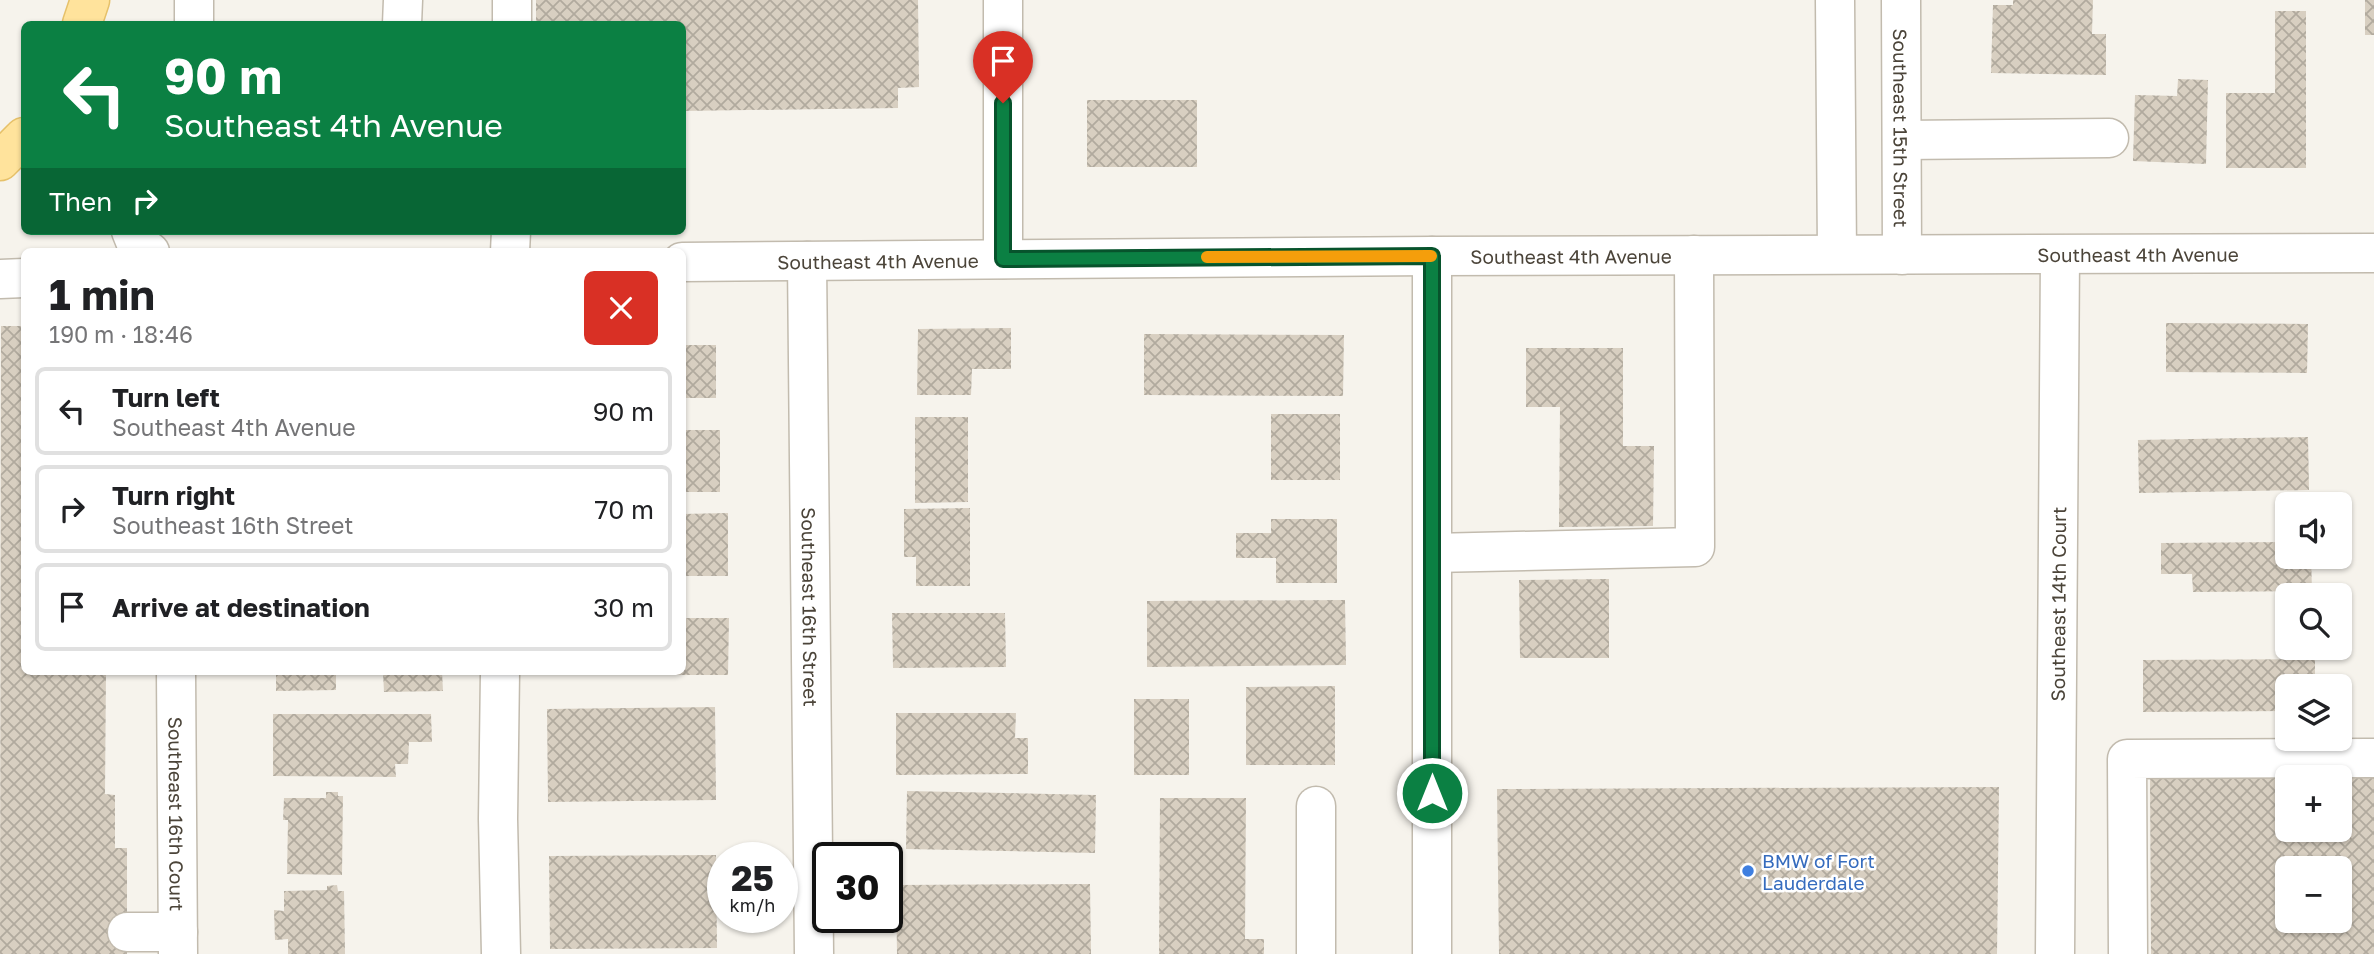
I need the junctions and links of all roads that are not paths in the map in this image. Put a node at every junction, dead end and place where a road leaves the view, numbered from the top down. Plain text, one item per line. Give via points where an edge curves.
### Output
1 (91, 0) edge
2 (194, 0) edge
3 (403, 0) edge
4 (512, 0) edge
5 (1003, 0) edge
6 (1835, 0) edge
7 (1901, 0) edge
8 (83, 21) edge
9 (93, 21) edge
10 (194, 21) edge
11 (402, 21) edge
12 (512, 21) edge
13 (2109, 138) dead end
14 (21, 140) edge
15 (1902, 140) junction
16 (0, 161) edge
17 (133, 235) edge
18 (145, 248) edge
19 (2374, 253) edge
20 (1837, 254) junction
21 (2060, 254) junction
22 (1694, 255) junction
23 (1902, 255) junction
24 (1432, 256) junction
25 (1003, 259) junction
26 (807, 261) junction
27 (686, 262) edge
28 (21, 278) edge
29 (0, 279) edge
30 (1433, 552) junction
31 (176, 675) edge
32 (500, 675) edge
33 (2374, 758) edge
34 (1316, 806) dead end
35 (127, 932) dead end
36 (178, 943) edge
37 (501, 954) edge
38 (814, 954) edge
39 (1316, 954) edge
40 (1432, 954) edge
41 (2055, 954) edge
42 (2128, 954) edge

1 - 8 main road
1 - 9 street
2 - 10 street
3 - 11 street
4 - 12 street
5 - 25 street
6 - 20 street
7 - 15 street, Southeast 15th Street
13 - 15 street
14 - 16 main road
15 - 23 street, Southeast 15th Street
17 - 18 street
19 - 21 street, Southeast 4th Avenue
20 - 22 street, Southeast 4th Avenue
20 - 23 street, Southeast 4th Avenue
21 - 23 street, Southeast 4th Avenue
21 - 41 street, Southeast 14th Court
22 - 24 street, Southeast 4th Avenue
22 - 30 street via 1695,547
24 - 25 street, Southeast 4th Avenue
24 - 30 street
25 - 26 street, Southeast 4th Avenue
26 - 27 street, Southeast 4th Avenue
26 - 38 street, Southeast 16th Street
28 - 29 street
30 - 40 street
31 - 36 street, Southeast 16th Court
32 - 37 street
33 - 42 street via 2127,759
34 - 39 street
35 - 36 street

